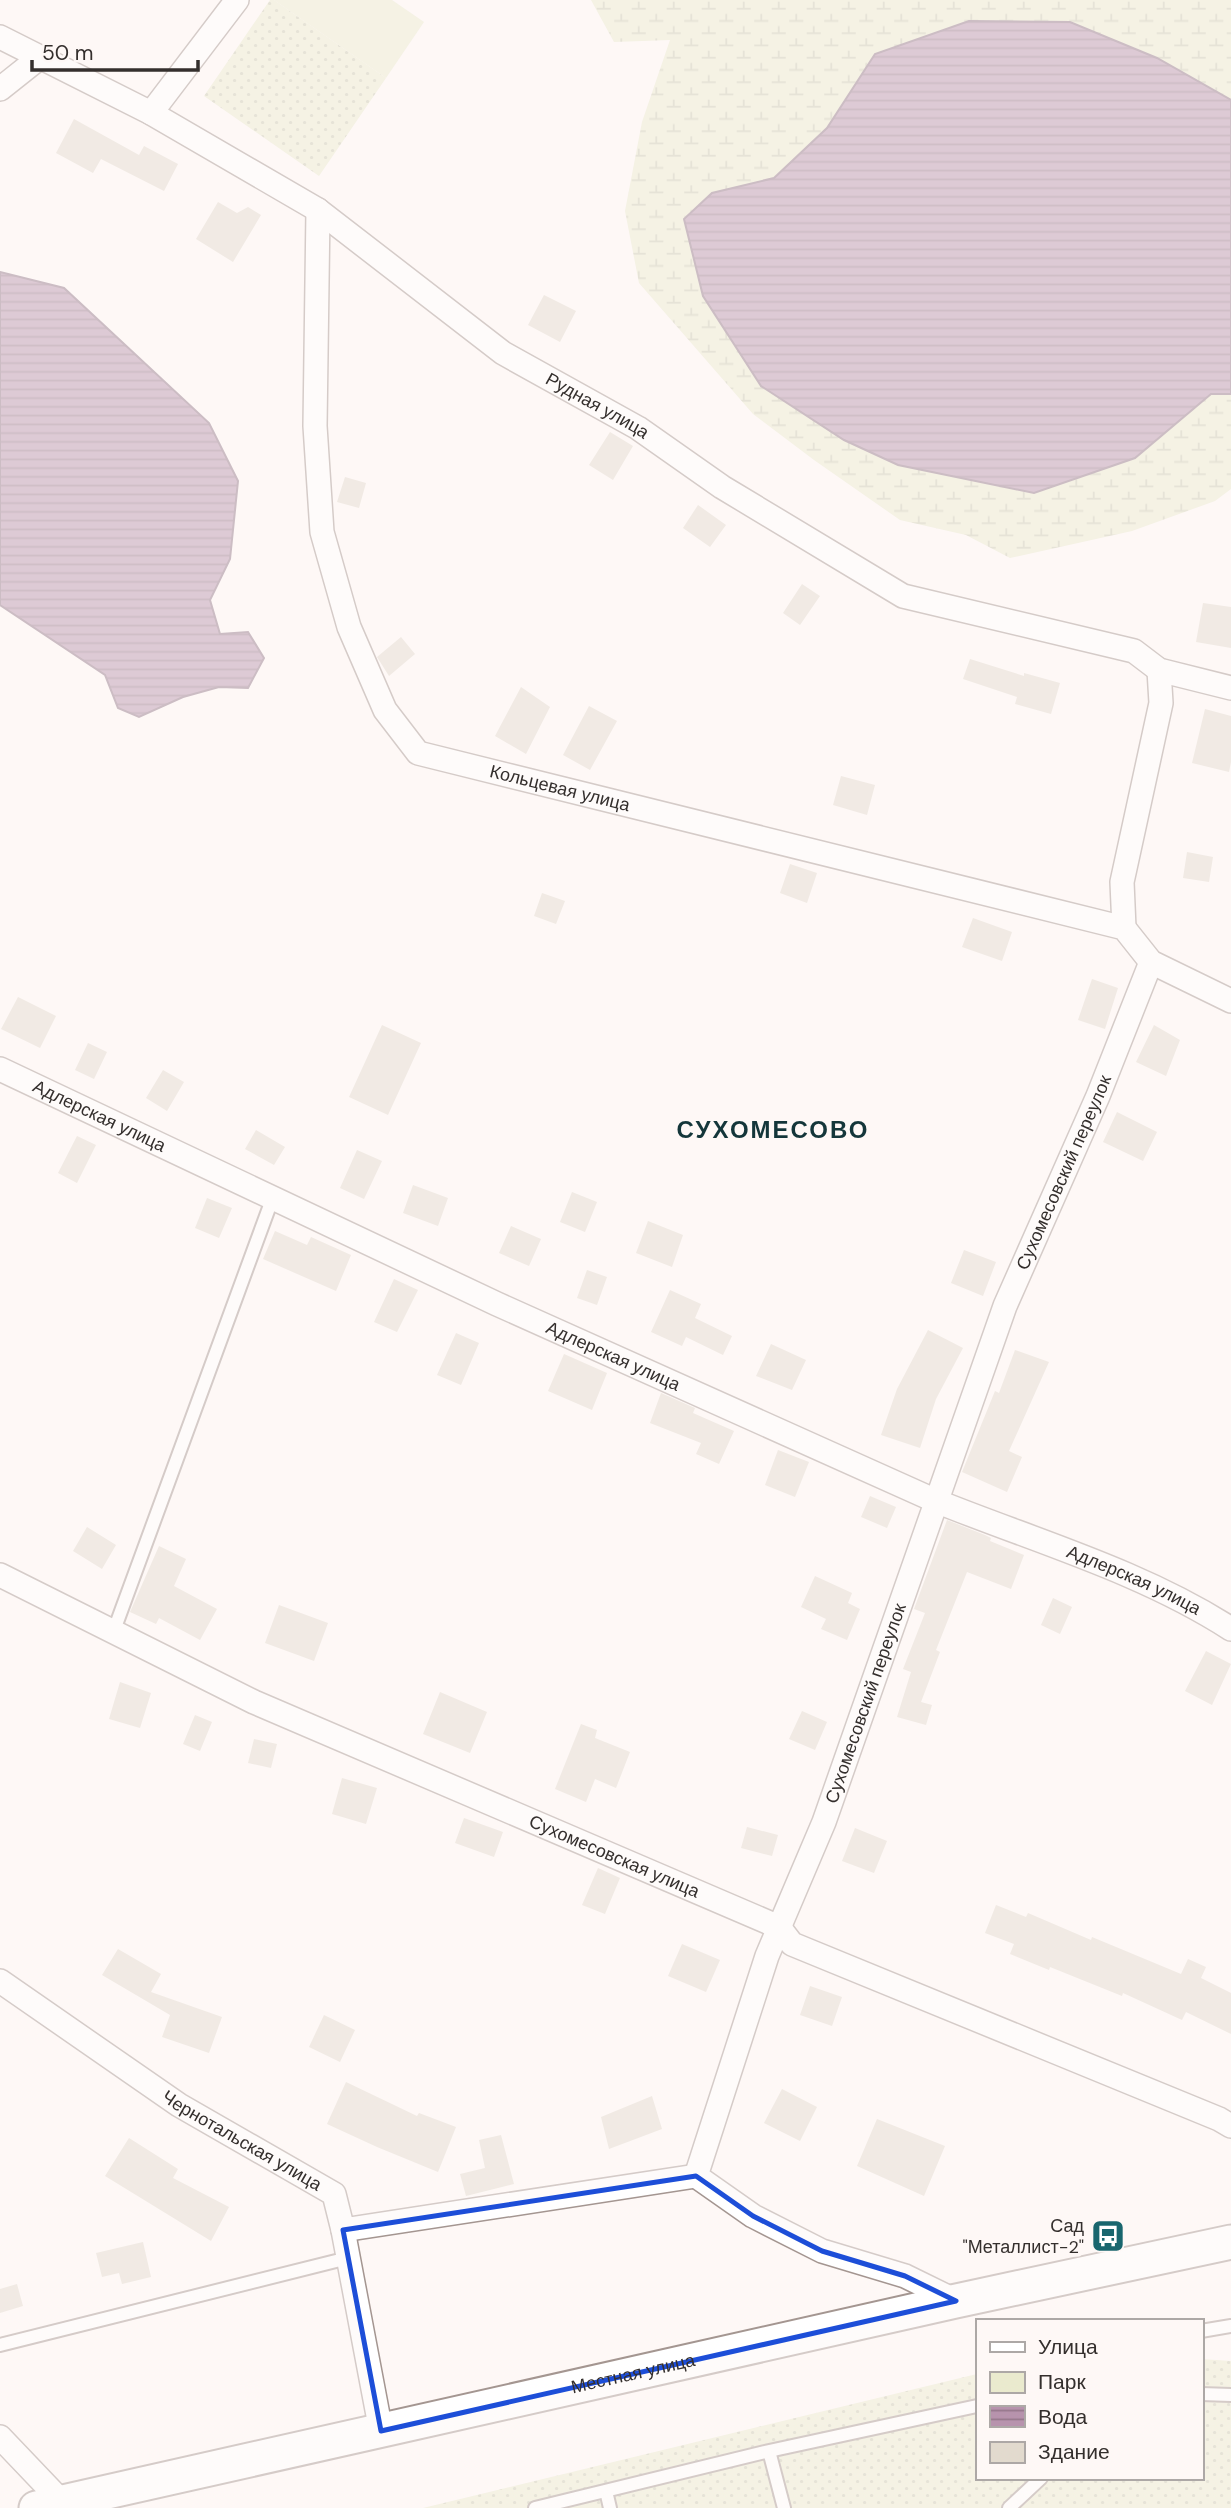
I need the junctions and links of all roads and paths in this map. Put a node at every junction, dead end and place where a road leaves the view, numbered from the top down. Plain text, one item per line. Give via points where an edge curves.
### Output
1 (237, 0) edge
2 (0, 37) edge
3 (39, 58) junction
4 (0, 89) edge
5 (151, 113) junction
6 (318, 209) junction
7 (1159, 670) junction
8 (1231, 688) edge
9 (1124, 928) junction
10 (1151, 962) junction
11 (1231, 1001) edge
12 (0, 1069) edge
13 (273, 1197) junction
14 (936, 1501) junction
15 (0, 1575) edge
16 (1231, 1629) edge
17 (113, 1633) junction
18 (779, 1927) junction
19 (0, 1981) edge
20 (1231, 2126) edge
21 (696, 2176) junction
22 (343, 2230) junction
23 (1231, 2242) edge
24 (348, 2258) junction
25 (956, 2301) junction
26 (1231, 2326) edge
27 (1203, 2332) edge
28 (0, 2345) edge
29 (1203, 2394) edge
30 (1231, 2395) edge
31 (976, 2406) edge
32 (381, 2431) junction
33 (0, 2437) edge
34 (769, 2451) junction
35 (1039, 2480) edge
36 (606, 2491) junction
37 (49, 2505) edge
38 (535, 2508) edge
39 (610, 2508) edge
40 (784, 2508) edge
41 (1010, 2508) edge

1 - 5 street
2 - 3 street, Рудная улица
3 - 4 street
3 - 5 street, Рудная улица
5 - 6 street, Рудная улица
6 - 7 street, Рудная улица via 503,353 638,428 722,487 903,596 1134,651
6 - 9 street, Кольцевая улица via 315,426 322,532 349,627 386,710 418,753
7 - 8 street, Рудная улица
7 - 9 street via 1161,703 1122,882
9 - 10 street
10 - 11 street
10 - 14 street, Сухомесовский переулок via 1098,1096 1005,1306
12 - 13 street, Адлерская улица
13 - 14 street, Адлерская улица via 496,1304
13 - 17 lane
14 - 16 street, Адлерская улица via 1090,1559 1203,1611
14 - 18 street, Сухомесовский переулок via 824,1822
15 - 17 street, Сухомесовская улица
17 - 18 street, Сухомесовская улица via 254,1702
18 - 20 street, Сухомесовская улица via 792,1944
18 - 21 street, Сухомесовский переулок
19 - 22 street, Чернотальская улица via 179,2105 334,2194
21 - 22 street
21 - 25 street via 753,2216 822,2251 905,2276
22 - 24 street, Чернотальская улица
23 - 25 main road, Местная улица
24 - 28 lane
24 - 32 street, Чернотальская улица
25 - 32 main road, Местная улица
26 - 27 lane
29 - 30 lane
31 - 34 lane
32 - 37 main road, Местная улица via 118,2494
33 - 37 street
34 - 36 lane
34 - 40 lane
35 - 41 lane
36 - 38 lane
36 - 39 lane

